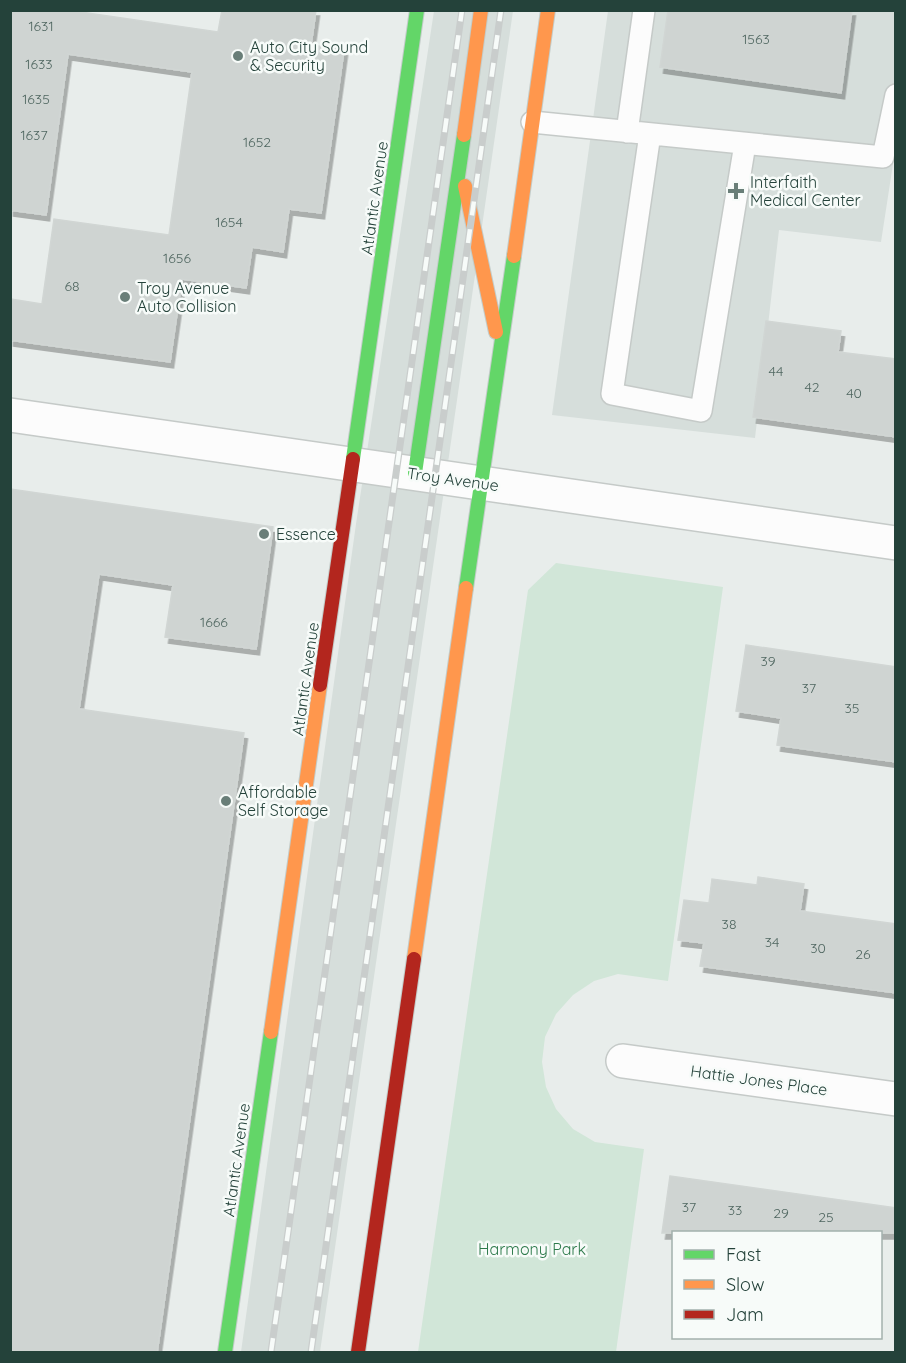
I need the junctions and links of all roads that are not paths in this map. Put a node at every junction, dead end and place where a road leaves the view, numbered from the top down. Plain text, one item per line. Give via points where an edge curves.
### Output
1 (417, 10) edge
2 (481, 10) edge
3 (548, 10) edge
4 (644, 10) edge
5 (896, 95) edge
6 (532, 122) junction
7 (627, 132) junction
8 (650, 134) junction
9 (745, 144) junction
10 (460, 165) junction
11 (501, 354) junction
12 (10, 415) edge
13 (352, 464) junction
14 (415, 473) junction
15 (482, 483) junction
16 (896, 543) edge
17 (623, 1061) dead end
18 (896, 1099) edge
19 (225, 1353) edge
20 (357, 1353) edge

1 - 13 main road, Atlantic Avenue
2 - 10 main road
3 - 6 main road
4 - 7 lane
5 - 9 lane via 883,157
6 - 7 lane
6 - 11 main road
7 - 8 lane
8 - 9 lane
8 - 9 lane via 612,394 701,411
10 - 11 main road
10 - 14 main road
11 - 15 main road
12 - 13 street, Troy Avenue
13 - 14 street, Troy Avenue
13 - 19 main road, Atlantic Avenue
14 - 15 street, Troy Avenue
15 - 16 street, Troy Avenue
15 - 20 main road
17 - 18 street, Hattie Jones Place

